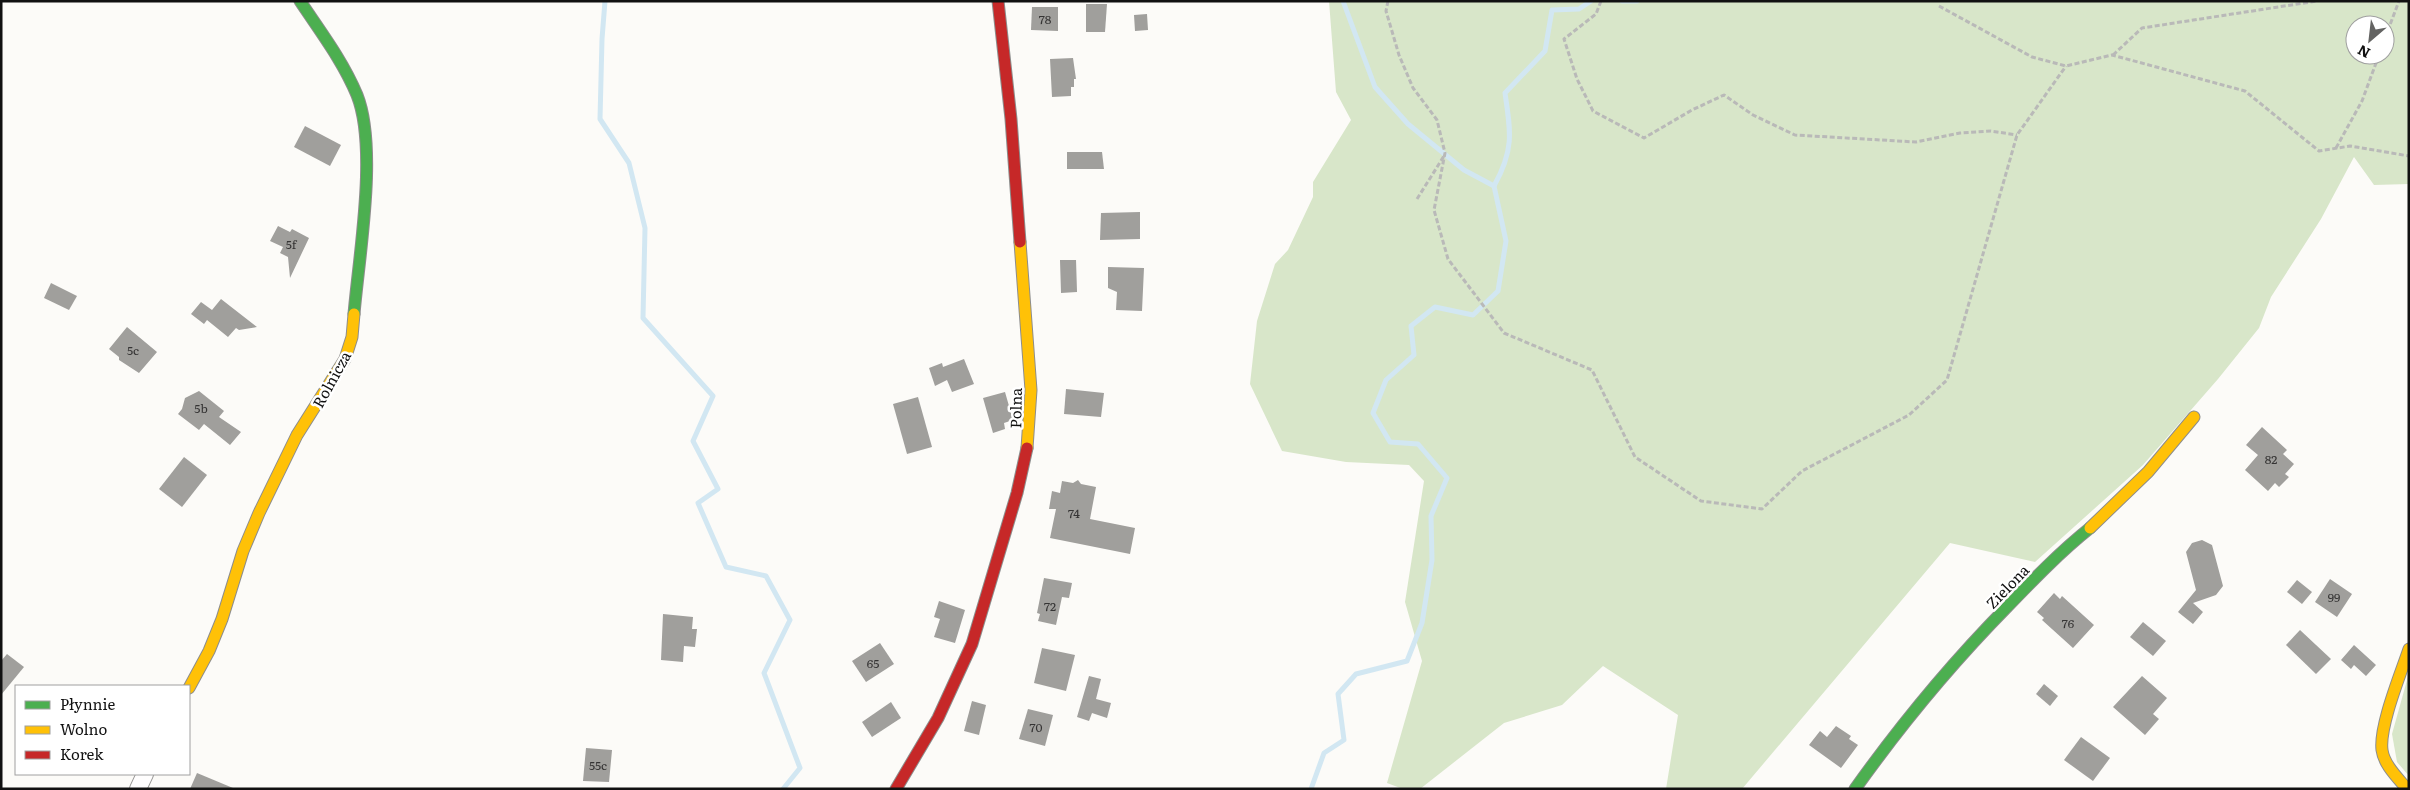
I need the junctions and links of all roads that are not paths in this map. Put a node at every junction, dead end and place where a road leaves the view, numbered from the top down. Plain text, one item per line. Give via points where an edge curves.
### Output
1 (300, 1) edge
2 (998, 1) edge
3 (2194, 417) dead end
4 (2409, 649) edge
5 (190, 686) edge
6 (145, 775) edge
7 (138, 789) edge
8 (896, 789) edge
9 (1855, 789) edge
10 (2407, 789) edge

1 - 5 street, Rolnicza via 345,70 364,120 366,174 352,337 345,359 298,435 259,513 210,651
2 - 8 street, Polna via 1017,190 1031,390 1030,436 1017,497 972,646 933,731
3 - 9 street, Zielona via 2148,472 2095,524 2058,553 1964,651 1901,725
4 - 10 street via 2382,749 2387,763
6 - 7 street

